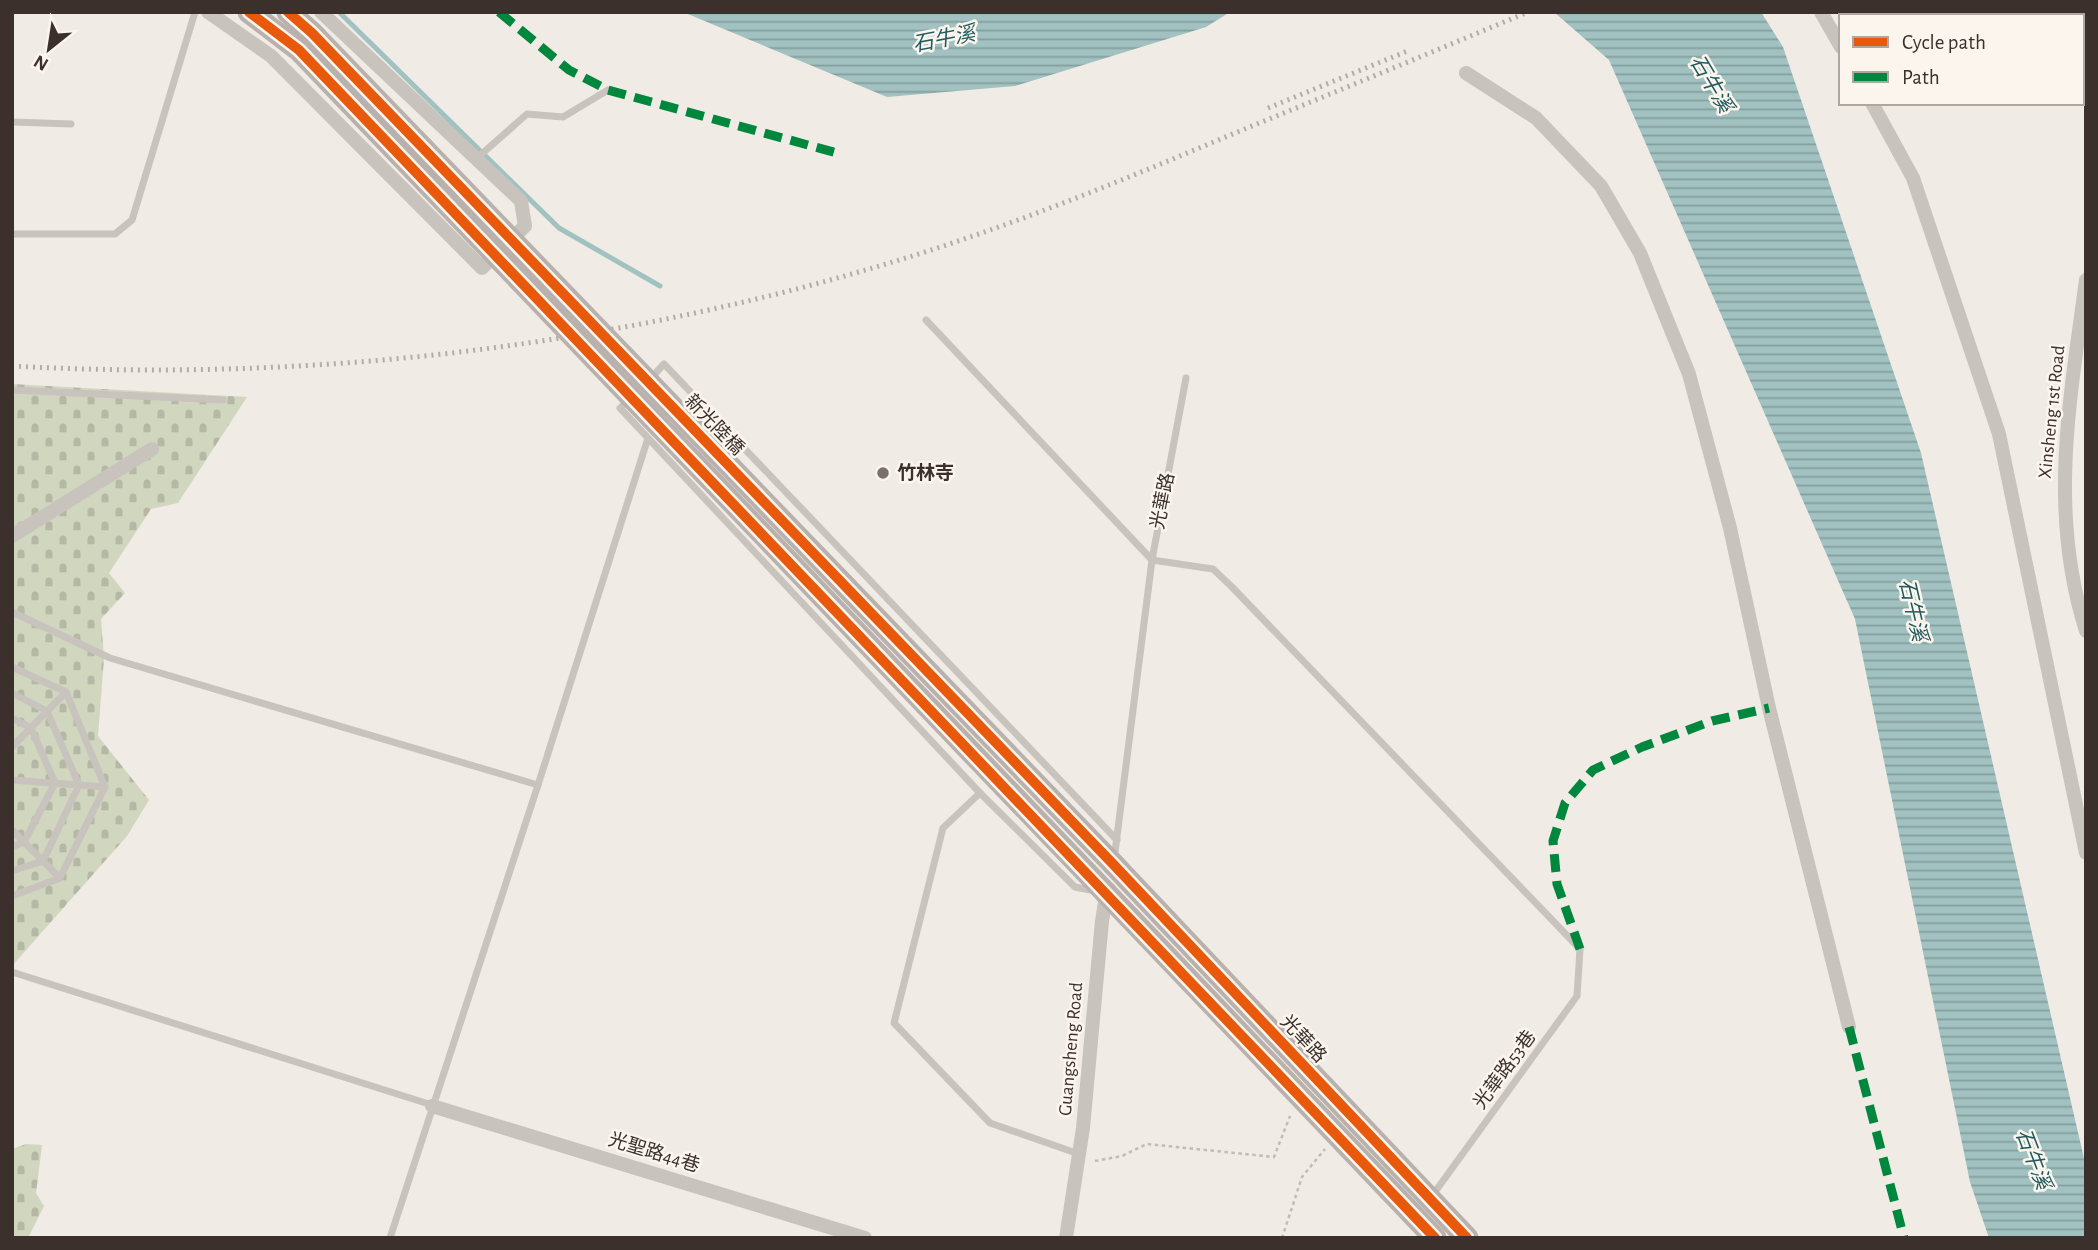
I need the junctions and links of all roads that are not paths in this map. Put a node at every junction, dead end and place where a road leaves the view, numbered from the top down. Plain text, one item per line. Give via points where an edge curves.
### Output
1 (195, 12) edge
2 (208, 12) edge
3 (250, 12) edge
4 (288, 12) edge
5 (321, 12) edge
6 (1821, 12) edge
7 (1839, 44) edge
8 (1466, 73) dead end
9 (608, 90) dead end
10 (1873, 105) edge
11 (12, 122) edge
12 (71, 124) dead end
13 (476, 159) junction
14 (12, 234) edge
15 (2086, 280) edge
16 (926, 320) dead end
17 (1186, 379) dead end
18 (12, 390) edge
19 (223, 400) dead end
20 (648, 438) junction
21 (152, 449) dead end
22 (12, 536) edge
23 (1152, 560) junction
24 (12, 612) edge
25 (2086, 631) edge
26 (12, 667) edge
27 (66, 692) junction
28 (12, 693) edge
29 (47, 711) junction
30 (12, 719) edge
31 (31, 728) junction
32 (12, 747) edge
33 (12, 780) edge
34 (54, 783) junction
35 (79, 785) junction
36 (538, 785) junction
37 (105, 787) junction
38 (980, 793) junction
39 (12, 830) edge
40 (1117, 841) junction
41 (24, 842) junction
42 (12, 847) edge
43 (2086, 853) edge
44 (43, 861) junction
45 (1114, 864) junction
46 (12, 871) edge
47 (60, 878) junction
48 (1107, 893) junction
49 (12, 896) edge
50 (14, 972) edge
51 (12, 984) edge
52 (1849, 1027) dead end
53 (432, 1105) junction
54 (1389, 1155) junction
55 (1078, 1159) junction
56 (1372, 1172) junction
57 (1430, 1200) junction
58 (390, 1238) edge
59 (864, 1238) edge
60 (1066, 1238) edge
61 (1435, 1238) edge
62 (1467, 1238) edge

1 - 14 lane via 132,220 115,234
2 - 13 street via 271,56 482,268 525,226 521,201
3 - 48 main road, 新光陸橋, bridge via 299,50
4 - 45 main road, 新光陸橋, bridge
5 - 13 street
6 - 7 street
8 - 52 street via 1536,118 1601,186 1640,253 1689,374
9 - 13 lane via 563,117 527,114
10 - 43 street via 1913,178 1998,434
11 - 12 lane
15 - 25 street, Xinsheng 1st Road via 2063,489 2075,590
16 - 23 lane
17 - 23 lane, 光華路
18 - 19 lane
20 - 36 lane
20 - 38 lane
20 - 40 lane via 620,408 664,364
21 - 22 street
23 - 40 lane, 光華路
23 - 57 lane, 光華路53巷 via 1213,569 1222,577 1580,949 1577,996
24 - 36 lane via 110,658
26 - 27 lane
27 - 29 lane
27 - 37 lane
28 - 29 lane
29 - 31 lane
29 - 35 lane
30 - 31 lane
31 - 32 lane
31 - 34 lane
33 - 34 lane
34 - 35 lane
34 - 41 lane
35 - 37 lane
35 - 44 lane
36 - 53 lane
37 - 47 lane
38 - 48 lane via 1075,887
38 - 55 lane via 943,828 894,1023 990,1123
39 - 41 lane
40 - 45 lane, 光華路
41 - 42 lane
41 - 44 lane
44 - 46 lane
44 - 47 lane
45 - 48 street, Guangsheng Road
45 - 54 main road, 光華路
47 - 49 lane
48 - 55 street, Guangsheng Road
48 - 56 main road
50 - 51 lane
50 - 53 lane
53 - 58 lane
53 - 59 street, 光聖路44巷
54 - 56 main road
54 - 57 main road, 光華路
55 - 60 street, Guangsheng Road
56 - 61 main road
57 - 62 main road, 光華路

